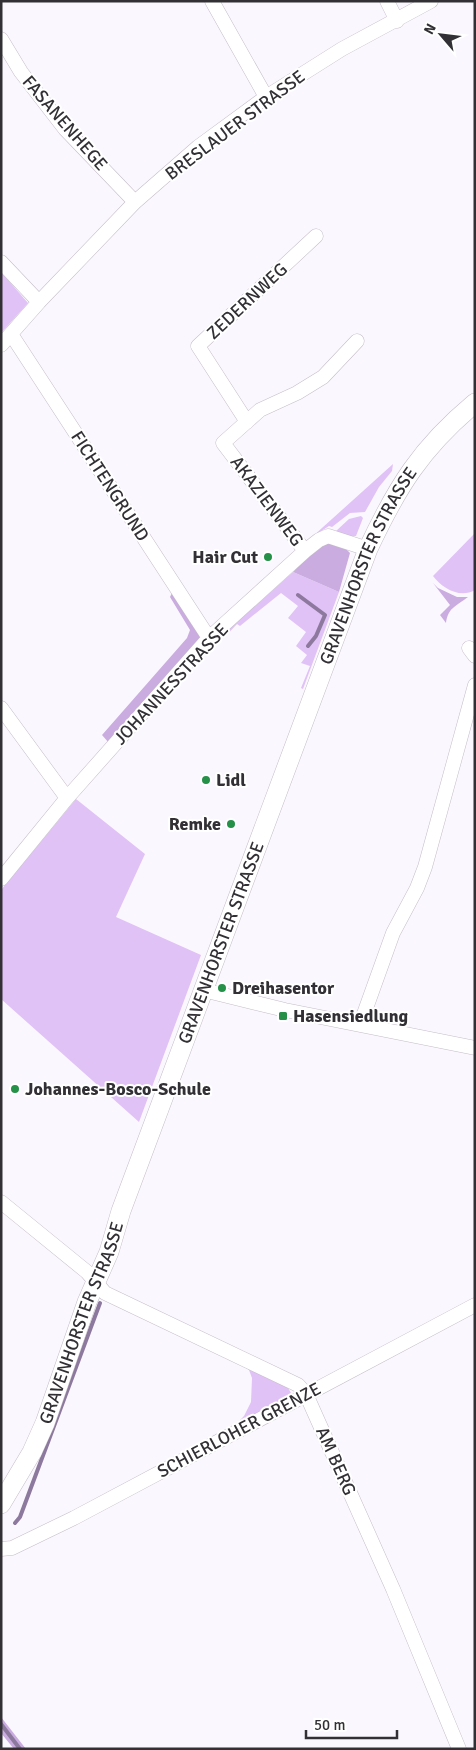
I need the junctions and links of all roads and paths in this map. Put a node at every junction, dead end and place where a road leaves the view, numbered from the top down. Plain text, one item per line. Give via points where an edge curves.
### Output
1 (212, 1) edge
2 (387, 1) edge
3 (431, 1) edge
4 (397, 21) junction
5 (1, 39) edge
6 (266, 97) junction
7 (135, 202) junction
8 (316, 236) dead end
9 (1, 262) edge
10 (40, 302) junction
11 (11, 334) junction
12 (357, 341) dead end
13 (1, 345) edge
14 (475, 404) edge
15 (247, 422) junction
16 (368, 549) junction
17 (305, 551) junction
18 (210, 638) junction
19 (475, 685) edge
20 (1, 708) edge
21 (67, 798) junction
22 (1, 879) edge
23 (203, 990) junction
24 (360, 1025) junction
25 (475, 1048) edge
26 (1, 1202) edge
27 (96, 1282) junction
28 (475, 1305) edge
29 (306, 1394) junction
30 (1, 1504) edge
31 (1, 1549) edge
32 (459, 1749) edge

1 - 6 street
2 - 4 street
3 - 4 street, BRESLAUER STRASSE
4 - 6 street, BRESLAUER STRASSE via 342,49
5 - 7 street, FASANENHEGE via 21,72 65,129
6 - 7 street, BRESLAUER STRASSE via 198,147
7 - 10 street, BRESLAUER STRASSE
8 - 15 street, ZEDERNWEG via 198,346
9 - 10 street
10 - 11 street, BRESLAUER STRASSE
11 - 13 street, BRESLAUER STRASSE
11 - 18 street, FICHTENGRUND
12 - 15 street, AKAZIENWEG via 323,377 260,410
14 - 16 main road, GRAVENHORSTER STRASSE via 452,422 415,464 388,507
15 - 17 street, AKAZIENWEG via 223,443
16 - 17 street, JOHANNESSTRASSE via 328,536
16 - 23 main road, GRAVENHORSTER STRASSE
17 - 18 street, JOHANNESSTRASSE
18 - 21 street, JOHANNESSTRASSE
19 - 24 street via 425,866 417,888 392,933
20 - 21 street
21 - 22 street, JOHANNESSTRASSE
23 - 24 street
23 - 27 main road, GRAVENHORSTER STRASSE
24 - 25 street
26 - 27 street, AM BERG
27 - 29 street, AM BERG via 104,1293 298,1385
27 - 30 main road, GRAVENHORSTER STRASSE via 45,1423 28,1460
28 - 29 street, SCHIERLOHER GRENZE
29 - 31 street, SCHIERLOHER GRENZE via 74,1518 12,1548
29 - 32 street, AM BERG via 393,1589

